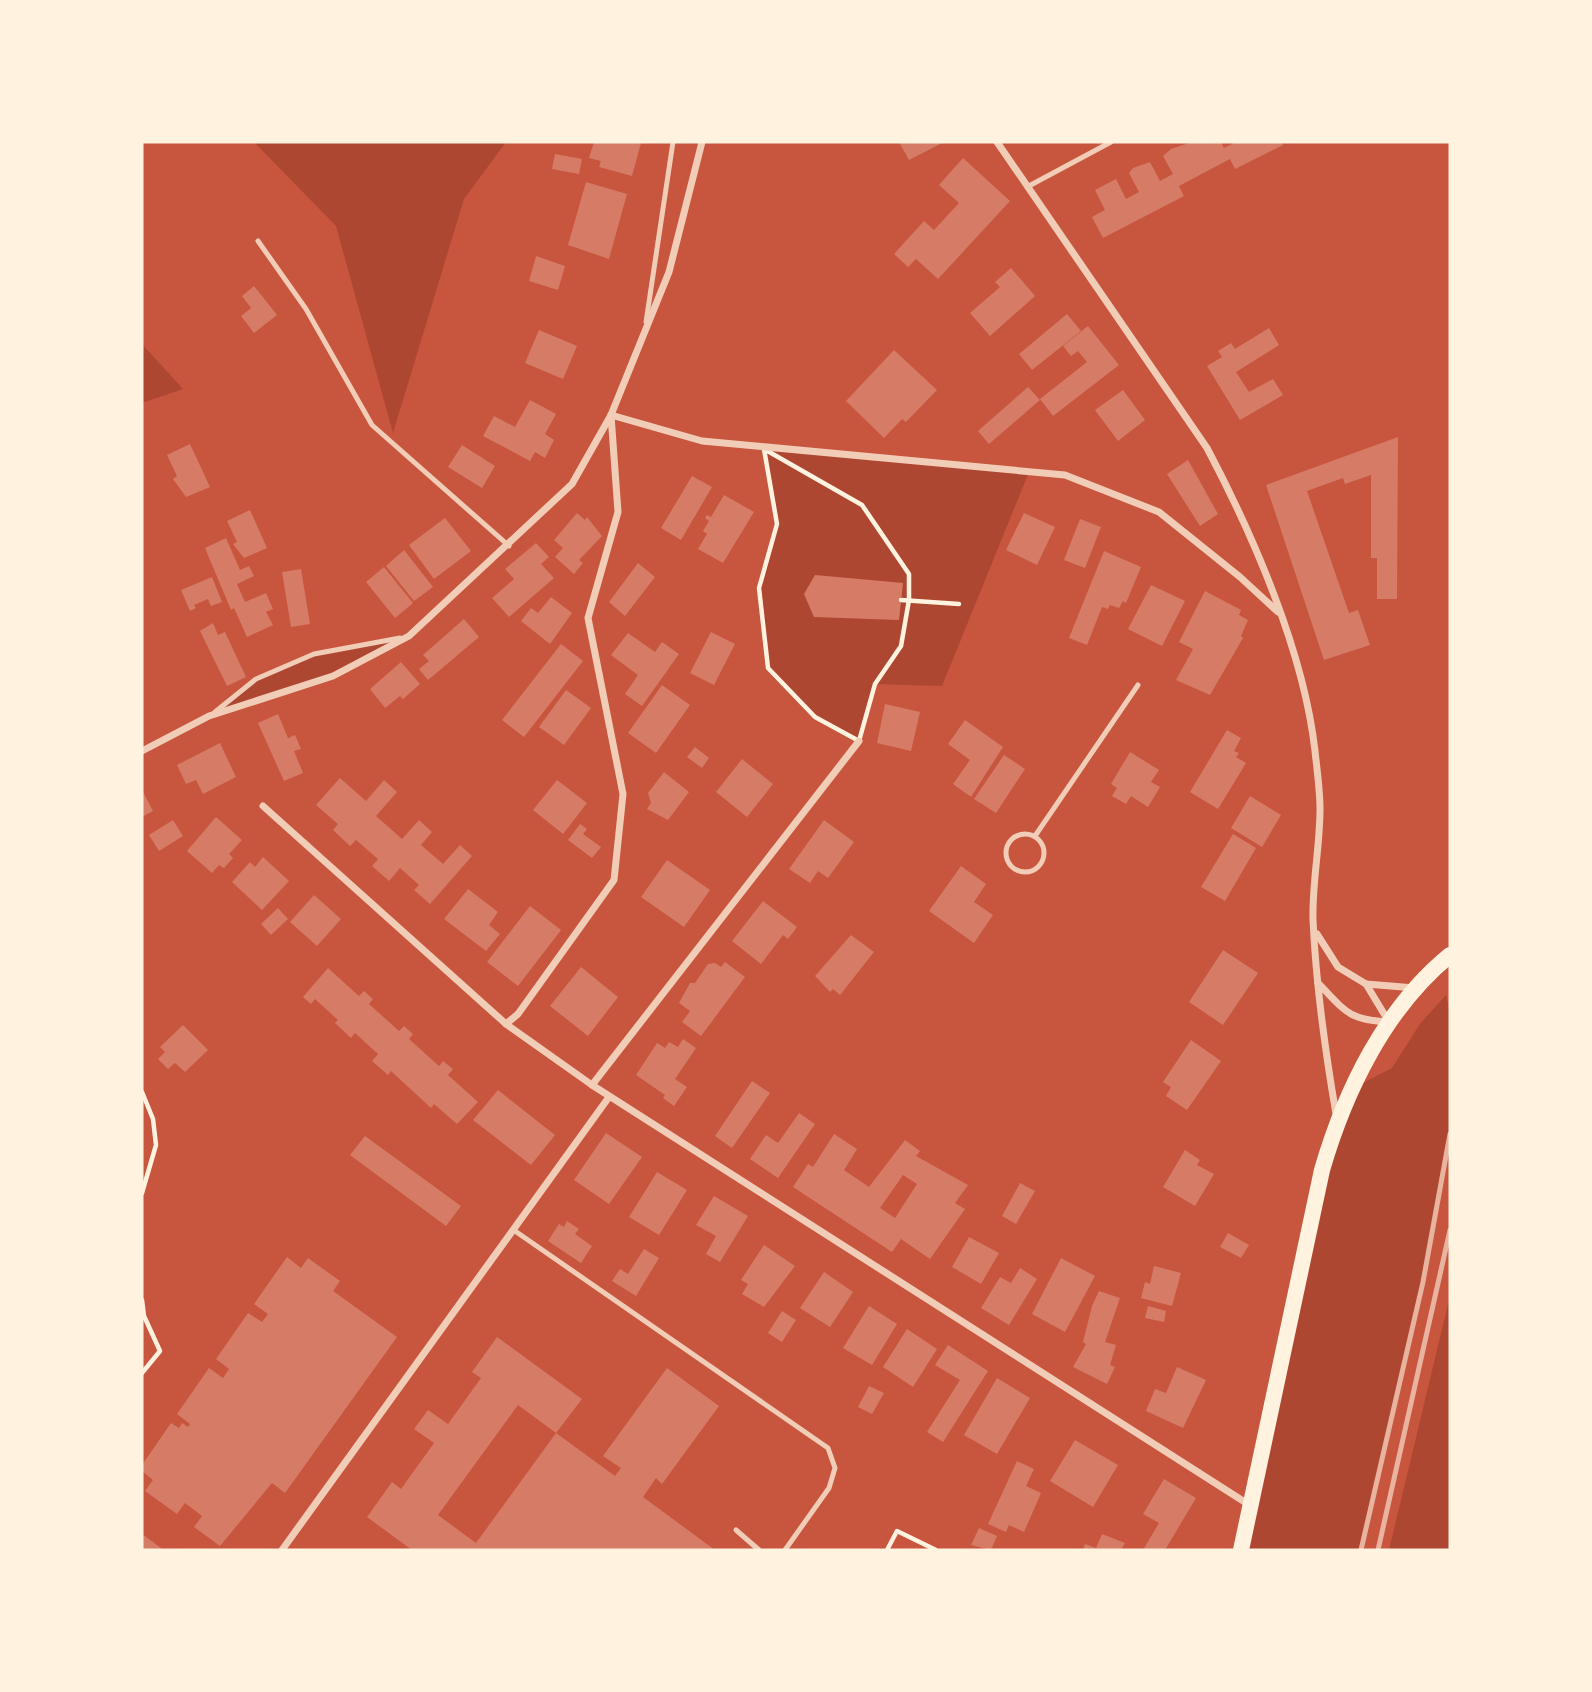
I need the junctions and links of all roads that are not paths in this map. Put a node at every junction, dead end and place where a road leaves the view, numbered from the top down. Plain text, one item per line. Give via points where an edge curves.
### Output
1 (673, 142) edge
2 (702, 142) edge
3 (997, 142) edge
4 (1111, 142) edge
5 (1027, 187) junction
6 (258, 241) dead end
7 (644, 336) junction
8 (611, 415) junction
9 (509, 546) junction
10 (1278, 612) junction
11 (409, 636) junction
12 (1138, 685) dead end
13 (209, 716) junction
14 (859, 741) road end
15 (142, 751) edge
16 (263, 806) dead end
17 (1035, 836) junction
18 (1315, 931) junction
19 (1446, 958) edge
20 (1318, 983) junction
21 (1366, 984) junction
22 (1416, 988) junction
23 (1389, 1022) junction
24 (506, 1024) junction
25 (592, 1085) junction
26 (609, 1097) junction
27 (1338, 1122) junction
28 (515, 1231) junction
29 (1251, 1506) junction
30 (736, 1530) dead end
31 (282, 1550) edge
32 (759, 1550) edge
33 (785, 1550) edge
34 (1241, 1550) edge

1 - 7 lane
2 - 7 street via 669,272
3 - 5 street
4 - 5 lane
5 - 10 street via 1207,448 1231,494
6 - 9 lane via 306,309 373,425
7 - 8 street
8 - 9 street via 572,484
8 - 10 street via 702,441 1065,475 1159,512
8 - 24 street via 618,512 587,618 623,794 614,880 518,1014
9 - 11 street
10 - 18 street via 1303,685 1314,748 1320,808
11 - 13 street via 333,676
11 - 13 lane via 314,654 256,679
12 - 17 lane
13 - 15 street
14 - 25 street
16 - 24 street
17 - 17 lane via 1020,833 1008,842 1006,857 1014,869 1029,872 1042,863 1044,848
18 - 20 street
18 - 21 street via 1338,967
19 - 22 main road
20 - 23 street via 1350,1016
20 - 27 street
21 - 22 street
21 - 23 street
22 - 23 main road
23 - 27 main road
24 - 25 street
25 - 26 street
26 - 28 street
26 - 29 street
27 - 29 main road via 1322,1170
28 - 31 street
28 - 33 lane via 828,1448 835,1468 829,1488
29 - 34 main road
30 - 32 lane

